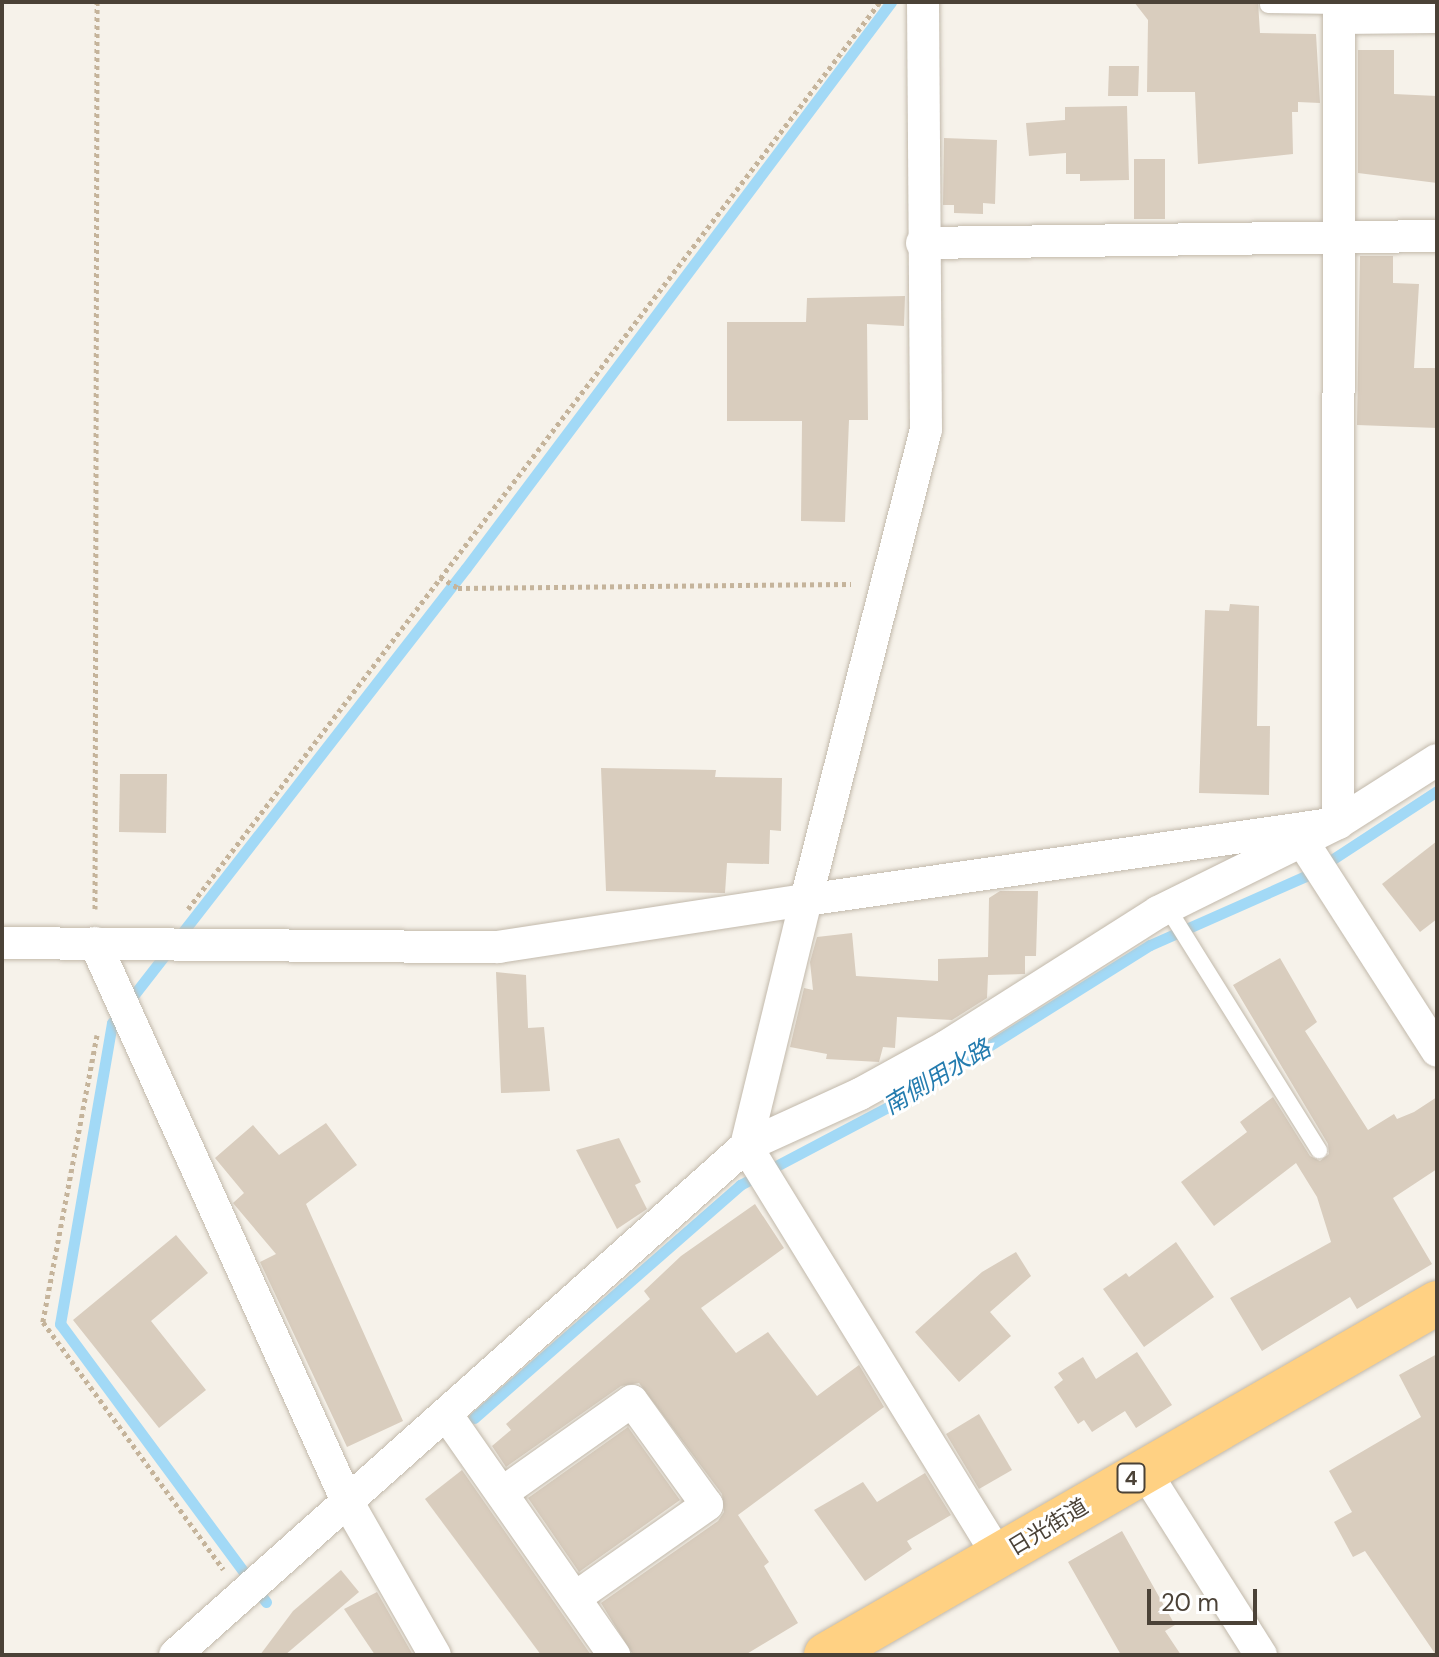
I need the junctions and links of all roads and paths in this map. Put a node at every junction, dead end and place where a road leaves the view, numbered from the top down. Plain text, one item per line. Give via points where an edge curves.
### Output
1 (97, 2) edge
2 (880, 2) edge
3 (923, 2) edge
4 (1268, 5) dead end
5 (1339, 8) edge
6 (1437, 17) edge
7 (1339, 236) junction
8 (1437, 236) edge
9 (922, 243) junction
10 (440, 577) junction
11 (888, 584) junction
12 (1437, 760) edge
13 (1338, 823) junction
14 (1308, 850) junction
15 (806, 900) junction
16 (1171, 912) junction
17 (2, 943) edge
18 (95, 943) junction
19 (161, 945) junction
20 (116, 998) junction
21 (1437, 1051) edge
22 (1319, 1150) dead end
23 (757, 1164) junction
24 (1437, 1303) edge
25 (446, 1414) junction
26 (1144, 1470) junction
27 (502, 1493) junction
28 (347, 1501) junction
29 (999, 1557) junction
30 (240, 1592) junction
31 (576, 1597) junction
32 (840, 1651) edge
33 (175, 1655) edge
34 (435, 1655) edge
35 (614, 1655) edge
36 (1261, 1655) edge

1 - 18 path
2 - 10 path
3 - 9 street
4 - 5 lane
5 - 6 street
5 - 7 street
7 - 8 street
7 - 9 street
7 - 13 street
9 - 11 street via 926,430
10 - 11 path via 458,588
10 - 19 path
11 - 15 street
12 - 13 street
13 - 14 street
13 - 15 street
14 - 16 street
14 - 21 street
15 - 19 street via 498,947
15 - 23 street
16 - 22 lane
16 - 23 street
17 - 18 street
18 - 19 street
18 - 20 street
20 - 28 street
20 - 30 path via 102,1011 43,1322
23 - 25 street
23 - 29 street
24 - 26 highway, 日光街道 / 4
25 - 27 street
25 - 28 street
26 - 29 highway, 日光街道 / 4
26 - 36 street
27 - 31 street
27 - 31 street via 632,1401 707,1505
28 - 30 street
28 - 34 street
29 - 32 highway, 日光街道 / 4
30 - 33 street
31 - 35 street

